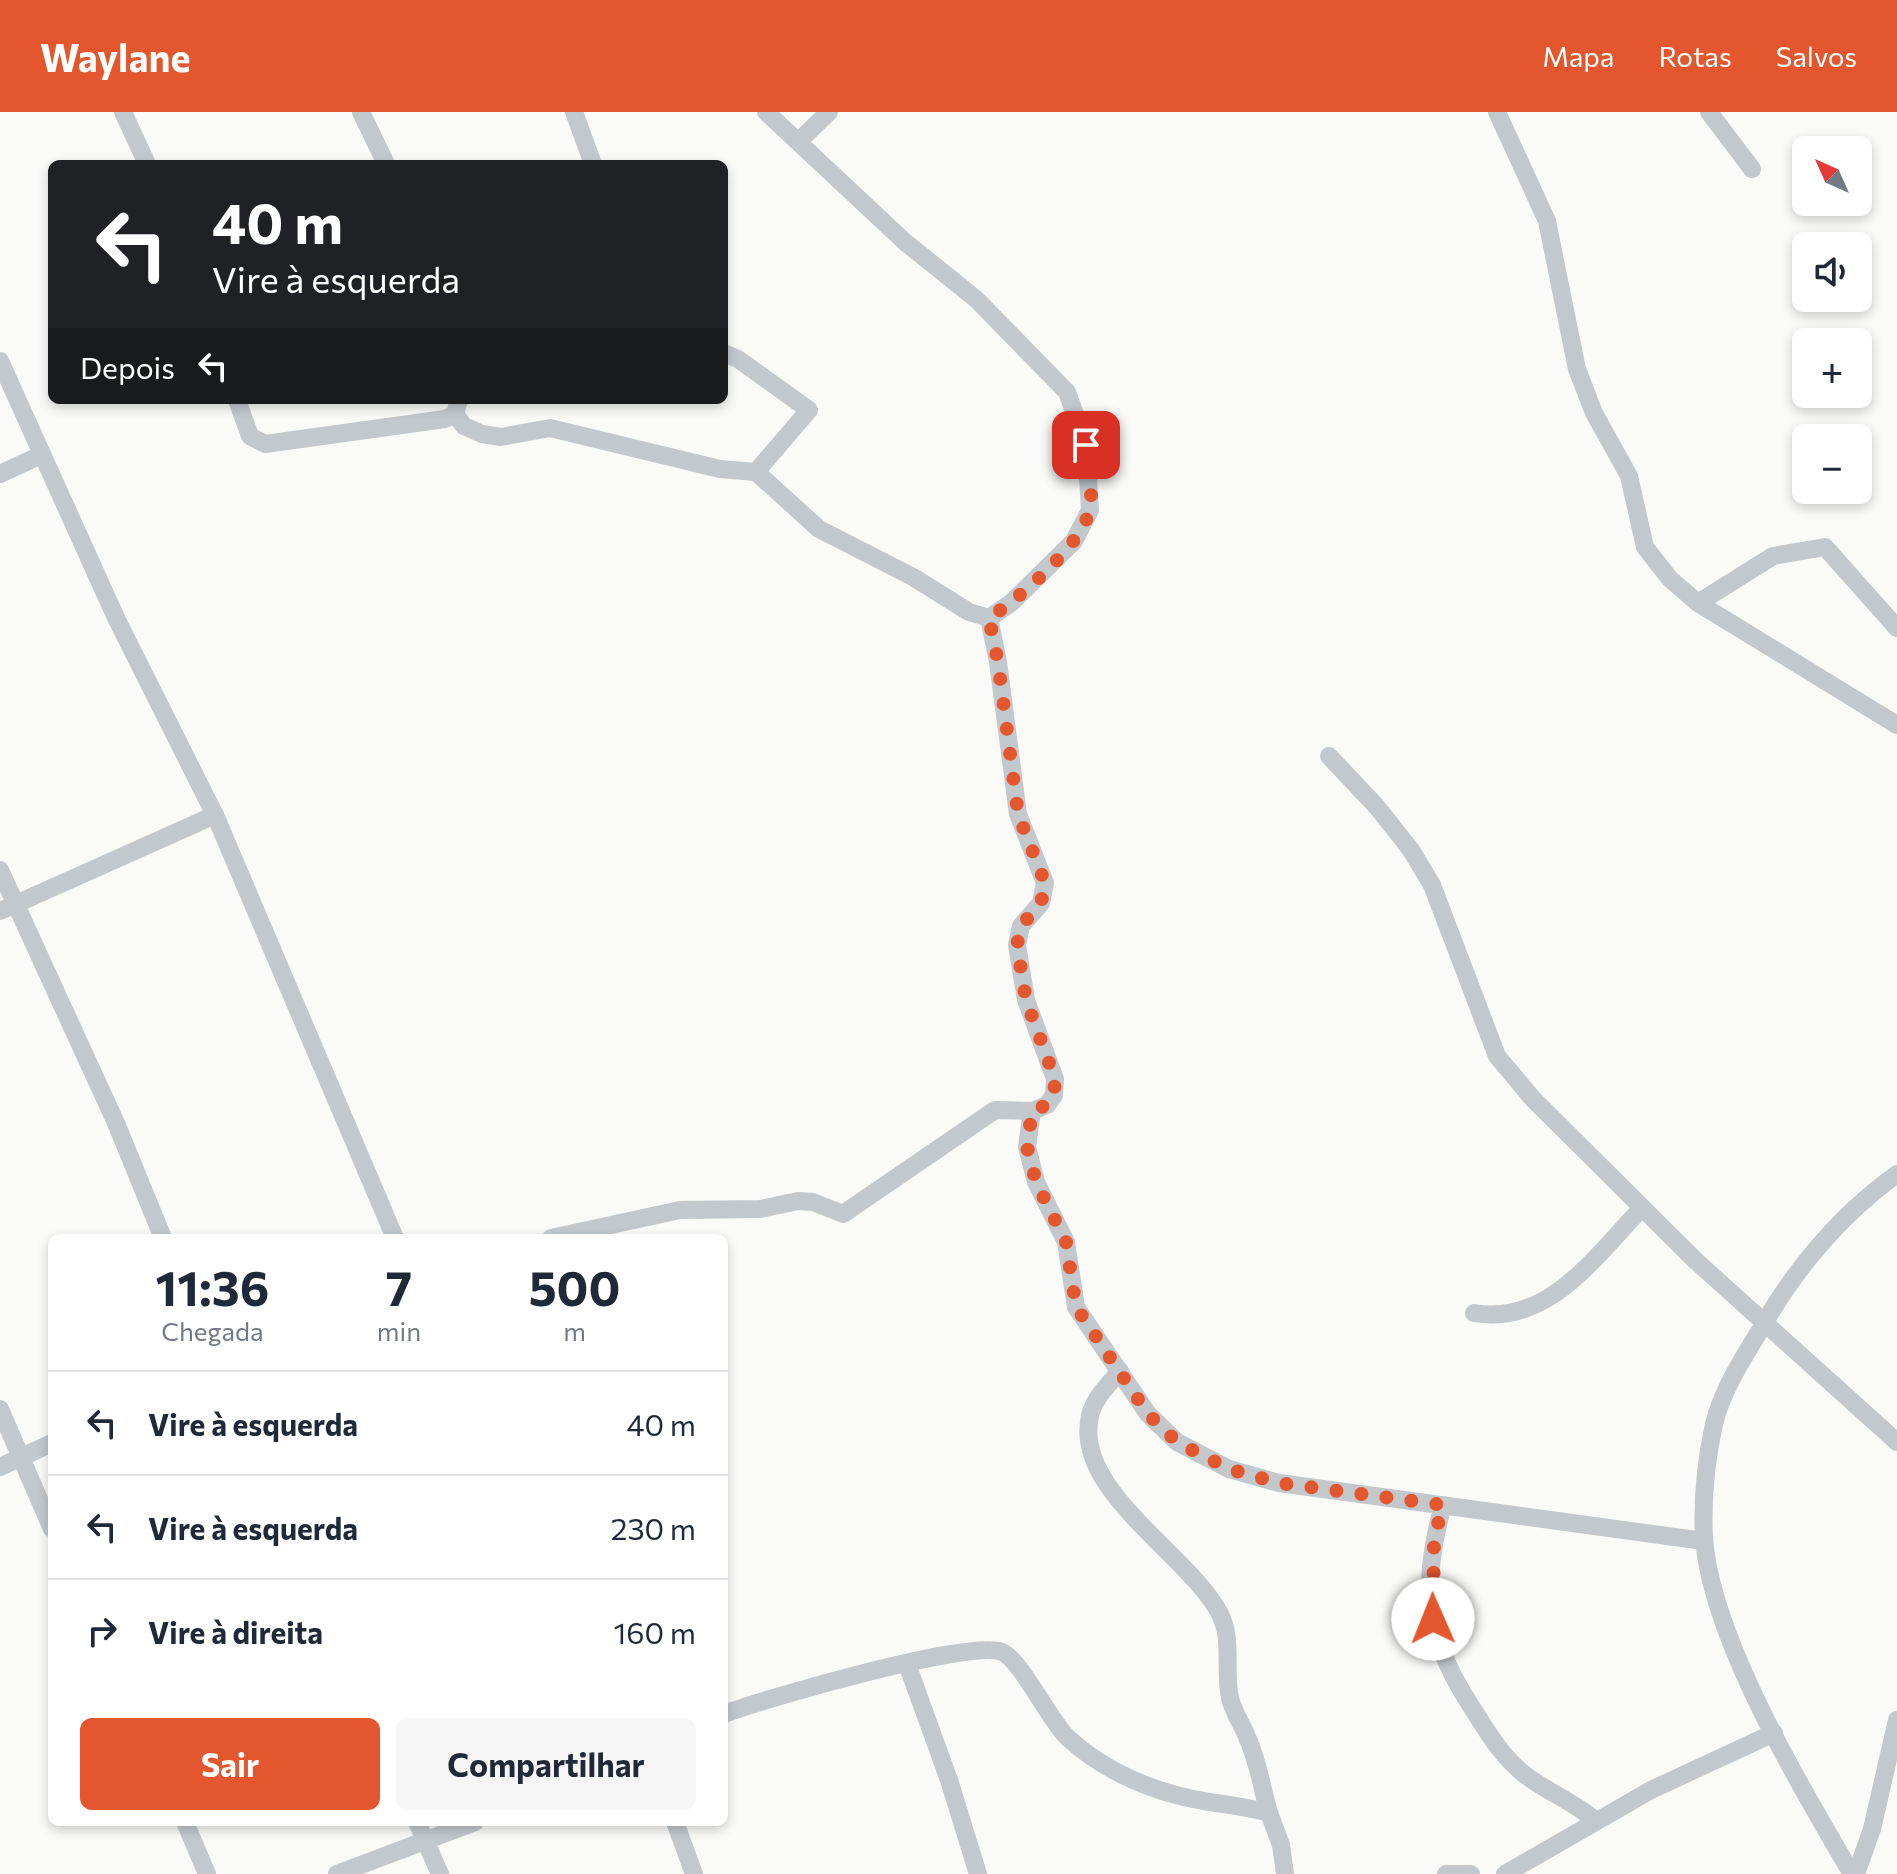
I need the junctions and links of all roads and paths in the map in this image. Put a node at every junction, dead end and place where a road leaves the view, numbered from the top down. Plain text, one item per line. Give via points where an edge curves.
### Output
1 (123, 112) edge
2 (361, 112) edge
3 (574, 112) edge
4 (766, 112) edge
5 (829, 112) edge
6 (1497, 112) edge
7 (1709, 112) edge
8 (799, 141) junction
9 (145, 160) edge
10 (384, 160) edge
11 (592, 160) edge
12 (1752, 169) dead end
13 (728, 355) edge
14 (0, 361) edge
15 (238, 404) edge
16 (457, 407) edge
17 (41, 455) junction
18 (756, 472) junction
19 (0, 474) edge
20 (1698, 603) junction
21 (989, 618) junction
22 (1897, 628) edge
23 (1897, 725) edge
24 (1329, 756) dead end
25 (215, 815) junction
26 (0, 870) edge
27 (8, 907) edge
28 (1032, 1111) junction
29 (1897, 1174) edge
30 (1642, 1208) junction
31 (161, 1234) edge
32 (393, 1234) edge
33 (569, 1234) edge
34 (1474, 1313) dead end
35 (1765, 1321) junction
36 (1120, 1371) junction
37 (0, 1409) edge
38 (1897, 1442) edge
39 (48, 1445) edge
40 (20, 1457) junction
41 (0, 1467) edge
42 (1443, 1505) junction
43 (48, 1520) edge
44 (1704, 1541) junction
45 (907, 1664) junction
46 (728, 1712) edge
47 (1897, 1720) edge
48 (1774, 1733) junction
49 (1269, 1813) junction
50 (1595, 1820) junction
51 (187, 1826) edge
52 (419, 1826) edge
53 (465, 1826) edge
54 (676, 1826) edge
55 (426, 1842) junction
56 (207, 1874) edge
57 (337, 1874) edge
58 (440, 1874) edge
59 (694, 1874) edge
60 (978, 1874) edge
61 (1285, 1874) edge
62 (1446, 1874) edge
63 (1471, 1874) edge
64 (1505, 1874) edge
65 (1854, 1874) edge

1 - 9 street
2 - 10 street
3 - 11 street
4 - 8 street
5 - 8 street
6 - 20 street via 1547,221 1577,369 1629,476 1645,547
7 - 12 street
8 - 21 street via 905,242 976,299 1067,392 1079,419 1090,473 1090,510 1074,541
13 - 18 street via 809,410
14 - 17 street
15 - 16 street via 250,436 265,444 445,419
16 - 18 street via 464,426 482,434 501,437 550,428 720,469
17 - 19 street
17 - 25 street
18 - 21 street via 819,529
20 - 22 street via 1773,556 1825,547
20 - 23 street
21 - 28 street via 1018,814 1045,883 1041,903 1021,926 1017,945 1026,1000 1055,1079 1047,1105
24 - 30 street via 1386,818 1432,885 1497,1056
25 - 27 street
25 - 32 street
26 - 27 street
27 - 31 street via 116,1123
28 - 33 street via 995,1110 843,1214 798,1201 760,1209 680,1210
28 - 36 street via 1027,1147 1036,1182 1066,1242 1076,1307
29 - 35 street via 1806,1258
30 - 34 street via 1541,1304 1514,1314
30 - 35 street
35 - 38 street
35 - 44 street via 1715,1421 1704,1483
36 - 42 street via 1148,1414 1177,1442 1229,1469 1326,1492
36 - 49 street via 1090,1415 1088,1441 1096,1469 1219,1612 1228,1641 1230,1701 1248,1738
37 - 40 street
39 - 40 street
40 - 41 street
40 - 43 street
42 - 44 street
42 - 50 street via 1434,1539 1431,1600 1434,1638 1447,1670 1506,1758
44 - 48 street via 1731,1639
45 - 46 street
45 - 49 street via 1002,1652 1066,1737 1115,1772 1157,1789
45 - 60 street
47 - 65 street via 1872,1829
48 - 50 street
48 - 65 street
49 - 61 street
50 - 64 street
51 - 56 street
52 - 55 street
53 - 55 street
54 - 59 street
55 - 57 street
55 - 58 street
62 - 63 street

